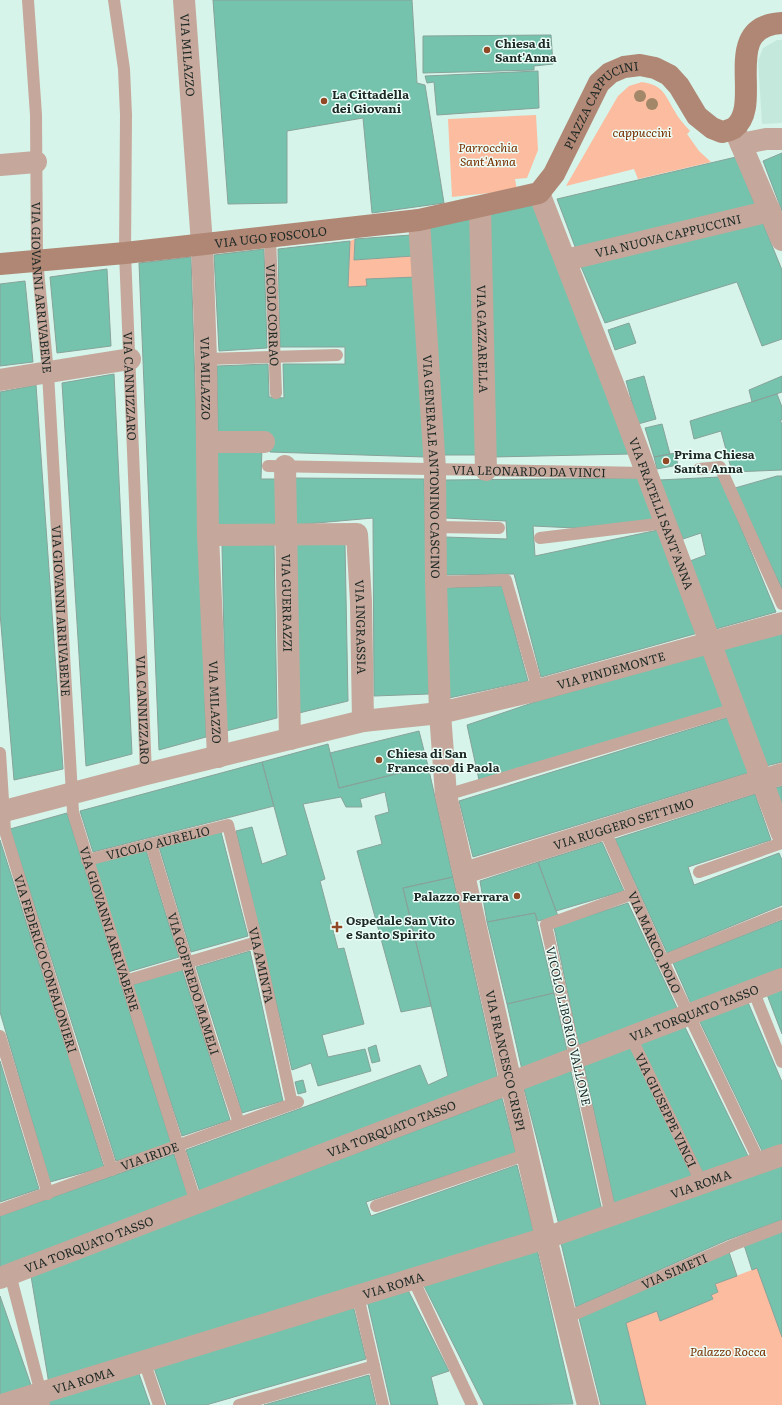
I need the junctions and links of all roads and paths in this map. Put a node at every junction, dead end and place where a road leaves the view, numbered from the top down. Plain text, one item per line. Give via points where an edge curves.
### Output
1 (28, 0) edge
2 (114, 0) edge
3 (184, 0) edge
4 (782, 24) edge
5 (737, 136) junction
6 (782, 138) edge
7 (36, 162) junction
8 (0, 165) edge
9 (539, 193) junction
10 (480, 208) junction
11 (770, 210) junction
12 (419, 220) junction
13 (270, 237) junction
14 (782, 240) edge
15 (202, 244) junction
16 (125, 253) junction
17 (36, 260) junction
18 (566, 260) junction
19 (0, 264) edge
20 (337, 355) dead end
21 (274, 356) junction
22 (130, 359) junction
23 (206, 359) junction
24 (48, 373) junction
25 (0, 380) edge
26 (276, 393) dead end
27 (207, 442) junction
28 (264, 442) dead end
29 (277, 466) joint
30 (435, 469) junction
31 (699, 469) dead end
32 (486, 470) junction
33 (646, 473) junction
34 (666, 523) junction
35 (435, 527) junction
36 (499, 528) dead end
37 (208, 535) junction
38 (285, 535) junction
39 (540, 538) dead end
40 (436, 582) junction
41 (782, 604) edge
42 (782, 623) edge
43 (711, 644) junction
44 (538, 690) junction
45 (734, 709) junction
46 (440, 713) junction
47 (363, 721) junction
48 (290, 739) junction
49 (0, 753) edge
50 (218, 757) junction
51 (146, 774) junction
52 (782, 774) edge
53 (761, 780) junction
54 (73, 793) junction
55 (446, 796) junction
56 (2, 811) edge
57 (228, 825) joint
58 (604, 829) junction
59 (782, 834) edge
60 (782, 843) edge
61 (151, 844) junction
62 (87, 860) junction
63 (699, 872) dead end
64 (464, 873) junction
65 (632, 894) junction
66 (782, 913) edge
67 (257, 942) junction
68 (663, 961) junction
69 (188, 962) junction
70 (782, 979) edge
71 (125, 981) junction
72 (752, 990) junction
73 (688, 1015) junction
74 (0, 1036) edge
75 (631, 1037) junction
76 (576, 1058) junction
77 (782, 1062) edge
78 (511, 1083) junction
79 (296, 1103) joint
80 (239, 1123) junction
81 (178, 1147) junction
82 (528, 1154) junction
83 (782, 1155) edge
84 (760, 1163) junction
85 (112, 1170) junction
86 (702, 1184) junction
87 (48, 1194) junction
88 (196, 1203) junction
89 (376, 1206) dead end
90 (0, 1210) edge
91 (610, 1216) junction
92 (782, 1226) edge
93 (546, 1238) junction
94 (5, 1276) edge
95 (413, 1279) junction
96 (358, 1296) junction
97 (566, 1318) junction
98 (144, 1361) junction
99 (374, 1366) junction
100 (42, 1399) edge
101 (2, 1405) edge
102 (159, 1405) edge
103 (239, 1405) edge
104 (383, 1405) edge
105 (472, 1405) edge
106 (588, 1405) edge

1 - 7 lane, VIA GIOVANNI ARRIVABENE via 36,115
2 - 16 lane, VIA CANNIZZARO via 124,70 126,115
3 - 15 street, VIA MILAZZO
4 - 5 street via 763,27 749,42 746,52 744,107
5 - 6 street
5 - 9 street, PIAZZA CAPPUCINI via 712,128 697,116 679,86 669,75 648,66 624,66 610,73 599,83 554,174
5 - 11 street
7 - 8 street
7 - 17 lane, VIA GIOVANNI ARRIVABENE
9 - 10 street, VIA UGO FOSCOLO
9 - 18 street, VIA FRATELLI SANT'ANNA
10 - 12 street, VIA UGO FOSCOLO
10 - 32 street, VIA GAZZARELLA
11 - 14 street
11 - 18 street, VIA NUOVA CAPPUCCINI
12 - 13 street, VIA UGO FOSCOLO
12 - 30 street, VIA GENERALE ANTONINO CASCINO
13 - 15 street, VIA UGO FOSCOLO
13 - 21 lane, VICOLO CORRAO
15 - 16 street, VIA UGO FOSCOLO
15 - 23 street, VIA MILAZZO
16 - 17 street, VIA UGO FOSCOLO
16 - 22 lane, VIA CANNIZZARO
17 - 19 street, VIA UGO FOSCOLO
17 - 24 lane, VIA GIOVANNI ARRIVABENE
18 - 33 street, VIA FRATELLI SANT'ANNA
20 - 21 lane
21 - 23 lane
21 - 26 lane, VICOLO CORRAO
22 - 24 street
22 - 51 lane, VIA CANNIZZARO
23 - 27 street, VIA MILAZZO
24 - 25 street
24 - 54 lane, VIA GIOVANNI ARRIVABENE
27 - 28 street
27 - 37 street, VIA MILAZZO
29 - 30 lane, VIA LEONARDO DA VINCI
29 - 38 street, VIA GUERRAZZI
30 - 32 lane, VIA LEONARDO DA VINCI
30 - 35 street, VIA GENERALE ANTONINO CASCINO
31 - 41 lane via 720,467
32 - 33 lane, VIA LEONARDO DA VINCI
33 - 34 street, VIA FRATELLI SANT'ANNA
34 - 39 lane
34 - 43 street, VIA FRATELLI SANT'ANNA
35 - 36 lane
35 - 40 street, VIA GENERALE ANTONINO CASCINO
37 - 38 street
37 - 50 street, VIA MILAZZO
38 - 47 street, VIA INGRASSIA via 357,534
38 - 48 street, VIA GUERRAZZI
40 - 44 lane via 506,580
40 - 46 street, VIA GENERALE ANTONINO CASCINO
42 - 43 street, VIA PINDEMONTE
43 - 44 street, VIA PINDEMONTE
43 - 45 street, VIA FRATELLI SANT'ANNA
44 - 46 street, VIA PINDEMONTE
45 - 53 street, VIA FRATELLI SANT'ANNA
45 - 55 lane
46 - 47 street, VIA PINDEMONTE
46 - 55 street, VIA FRANCESCO CRISPI
47 - 48 street, VIA PINDEMONTE
48 - 50 street, VIA PINDEMONTE
49 - 56 lane, VIA FEDERICO CONFALONIERI
50 - 51 street, VIA PINDEMONTE
51 - 54 street, VIA PINDEMONTE
52 - 53 street, VIA RUGGERO SETTIMO
53 - 58 street, VIA RUGGERO SETTIMO
53 - 59 street, VIA FRATELLI SANT'ANNA
54 - 56 street, VIA PINDEMONTE
54 - 62 lane, VIA GIOVANNI ARRIVABENE via 73,812
55 - 64 street, VIA FRANCESCO CRISPI
56 - 85 lane, VIA FEDERICO CONFALONIERI via 5,831
57 - 61 lane, VICOLO AURELIO
57 - 67 lane, VIA AMINTA
58 - 64 street, VIA RUGGERO SETTIMO
58 - 65 lane, VIA MARCO, POLO
60 - 63 lane
61 - 62 lane, VICOLO AURELIO
61 - 69 lane, VIA GOFFREDO MAMELI
62 - 71 lane, VIA GIOVANNI ARRIVABENE
64 - 78 street, VIA FRANCESCO CRISPI
65 - 68 lane, VIA MARCO, POLO
65 - 76 lane, VICOLO LIBORIO VALLONE via 546,925
66 - 68 lane
67 - 69 lane
67 - 79 lane, VIA AMINTA
68 - 73 lane, VIA MARCO, POLO
69 - 71 lane
69 - 80 lane, VIA GOFFREDO MAMELI
70 - 72 street, VIA TORQUATO TASSO
71 - 81 lane, VIA GIOVANNI ARRIVABENE
72 - 73 street, VIA TORQUATO TASSO
72 - 77 lane
73 - 75 street, VIA TORQUATO TASSO
73 - 84 lane, VIA MARCO, POLO
74 - 87 lane
75 - 76 street, VIA TORQUATO TASSO
75 - 86 lane, VIA GIUSEPPE VINCI
76 - 78 street, VIA TORQUATO TASSO
76 - 91 lane, VICOLO LIBORIO VALLONE
78 - 82 street, VIA FRANCESCO CRISPI
78 - 88 street, VIA TORQUATO TASSO
79 - 80 lane, VIA IRIDE
80 - 81 lane, VIA IRIDE
81 - 85 lane, VIA IRIDE
81 - 88 lane, VIA GIOVANNI ARRIVABENE
82 - 89 lane
82 - 93 street, VIA FRANCESCO CRISPI
83 - 84 street, VIA ROMA
84 - 86 street, VIA ROMA
85 - 87 lane, VIA IRIDE
86 - 91 street, VIA ROMA
87 - 90 lane, VIA IRIDE
88 - 94 street, VIA TORQUATO TASSO
91 - 93 street, VIA ROMA
92 - 97 lane, VIA SIMETI
93 - 95 street, VIA ROMA
93 - 97 street, VIA FRANCESCO CRISPI
94 - 100 lane
95 - 96 street, VIA ROMA
95 - 105 lane
96 - 98 street, VIA ROMA
96 - 99 lane
97 - 106 street, VIA FRANCESCO CRISPI
98 - 100 street, VIA ROMA
98 - 102 lane
99 - 103 lane
99 - 104 lane
100 - 101 street, VIA ROMA

